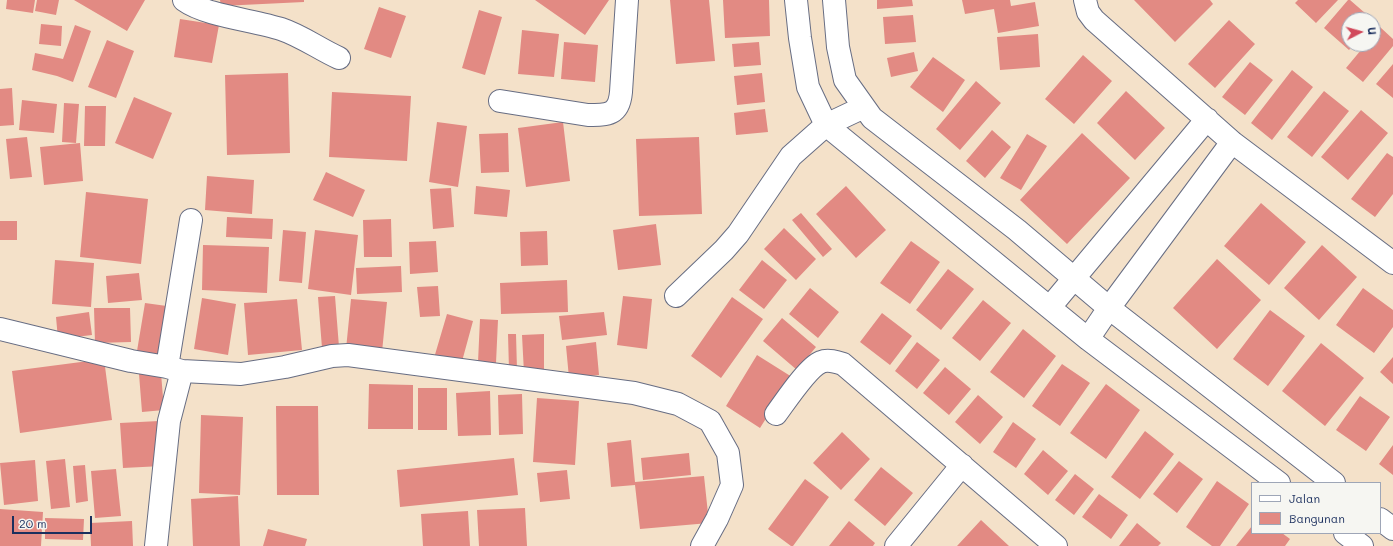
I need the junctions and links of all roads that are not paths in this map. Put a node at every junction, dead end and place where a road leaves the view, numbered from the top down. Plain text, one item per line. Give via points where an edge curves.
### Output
1 (184, 0) edge
2 (627, 0) edge
3 (796, 0) edge
4 (834, 0) edge
5 (1085, 0) edge
6 (339, 58) dead end
7 (500, 101) dead end
8 (864, 107) junction
9 (1207, 118) junction
10 (826, 125) junction
11 (1232, 142) junction
12 (191, 220) dead end
13 (1393, 263) edge
14 (1074, 278) junction
15 (676, 296) dead end
16 (1050, 308) junction
17 (1109, 308) junction
18 (0, 329) edge
19 (1088, 339) junction
20 (174, 369) junction
21 (776, 414) dead end
22 (962, 465) junction
23 (1278, 482) edge
24 (1333, 482) edge
25 (1381, 520) edge
26 (1393, 529) edge
27 (1346, 534) edge
28 (156, 546) edge
29 (702, 546) edge
30 (896, 546) edge
31 (1056, 546) edge
32 (1362, 546) edge

1 - 6 street via 190,5 209,11 297,34
2 - 7 street via 621,96 619,106 615,110 588,115
3 - 10 street via 808,87
4 - 8 street via 838,47 845,80
5 - 9 street via 1088,12 1094,20
8 - 10 street
8 - 14 street via 883,127
9 - 11 street
9 - 14 street
10 - 15 street via 792,156 724,250
10 - 16 street
11 - 13 street
11 - 17 street
12 - 20 street
14 - 16 street
14 - 17 street
16 - 19 street
17 - 19 street
17 - 24 street
18 - 20 street
19 - 23 street
20 - 28 street
20 - 29 street via 241,374 332,356 348,356 634,392 678,404 710,422 728,452 732,485
21 - 22 street via 810,370 822,362 833,361 843,364
22 - 30 street
22 - 31 street
25 - 26 street
27 - 32 street

